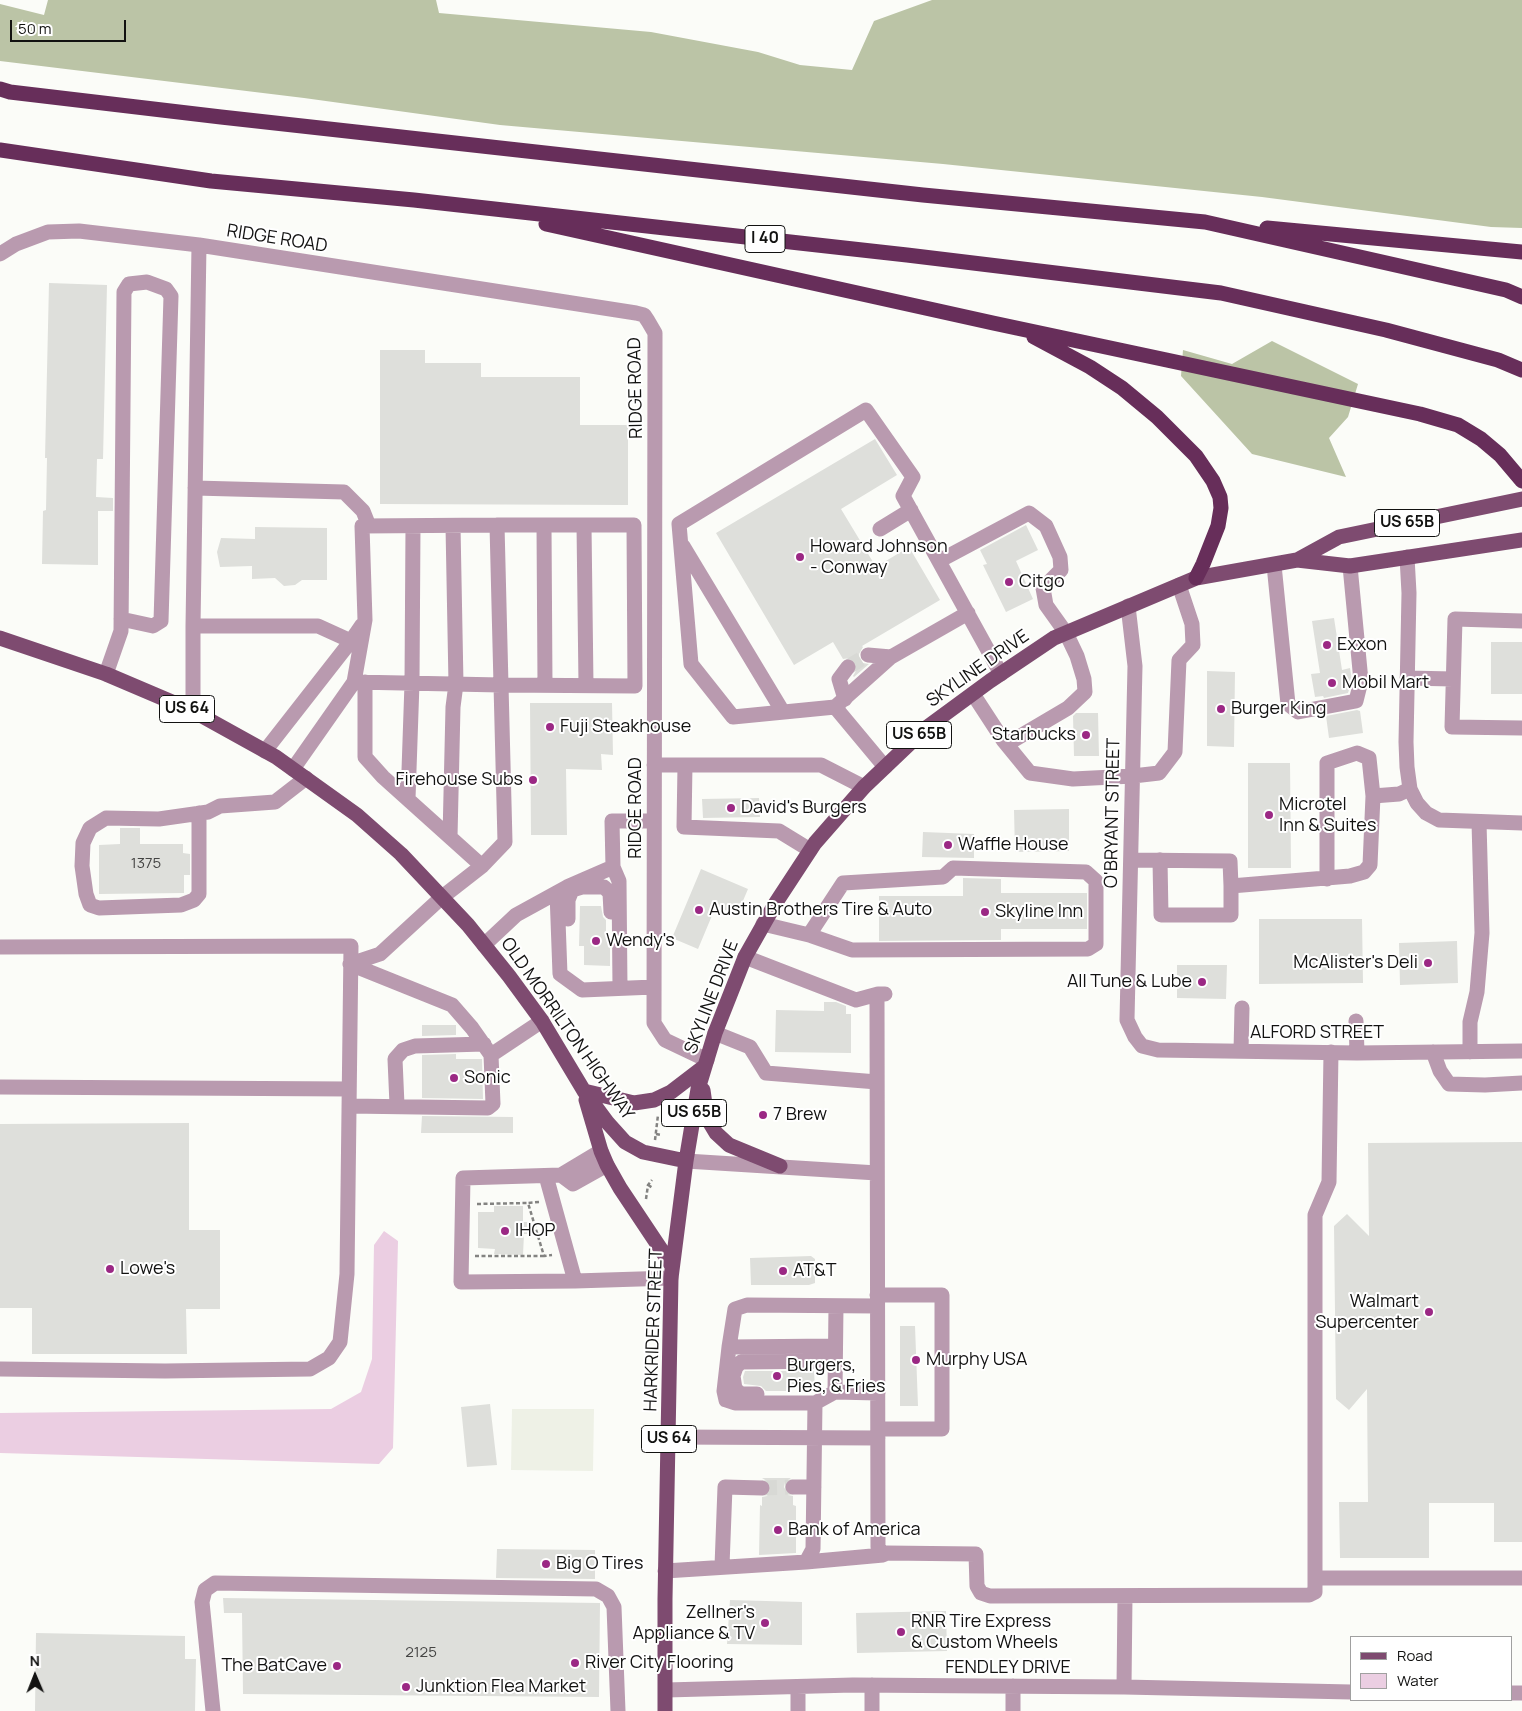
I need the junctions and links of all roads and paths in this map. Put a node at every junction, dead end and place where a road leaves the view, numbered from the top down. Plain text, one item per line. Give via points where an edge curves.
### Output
1 (0, 89) edge
2 (0, 150) edge
3 (414, 200) junction
4 (1205, 222) junction
5 (199, 246) junction
6 (1522, 252) edge
7 (0, 254) edge
8 (1522, 297) edge
9 (1017, 328) junction
10 (1522, 370) edge
11 (1522, 481) edge
12 (195, 488) junction
13 (1522, 499) edge
14 (911, 510) junction
15 (544, 525) junction
16 (584, 525) junction
17 (369, 526) junction
18 (413, 526) junction
19 (453, 526) junction
20 (497, 526) junction
21 (880, 529) dead end
22 (1522, 540) edge
23 (680, 542) junction
24 (1407, 557) junction
25 (939, 560) junction
26 (1297, 560) junction
27 (1274, 564) junction
28 (1350, 566) junction
29 (1196, 578) junction
30 (1179, 585) junction
31 (1128, 606) junction
32 (968, 613) junction
33 (121, 619) junction
34 (365, 620) junction
35 (1522, 620) edge
36 (193, 626) junction
37 (1066, 634) junction
38 (0, 638) edge
39 (351, 641) junction
40 (868, 655) tunnel mouth
41 (891, 657) junction
42 (848, 667) tunnel mouth
43 (106, 674) junction
44 (1001, 674) junction
45 (1407, 678) junction
46 (1453, 679) junction
47 (360, 682) junction
48 (412, 683) junction
49 (456, 684) junction
50 (501, 685) junction
51 (545, 685) junction
52 (586, 685) junction
53 (973, 694) junction
54 (840, 703) junction
55 (193, 711) junction
56 (783, 712) junction
57 (1522, 728) edge
58 (1007, 744) junction
59 (265, 751) junction
60 (654, 765) junction
61 (685, 765) junction
62 (885, 767) junction
63 (292, 769) junction
64 (1132, 776) junction
65 (306, 778) junction
66 (864, 787) junction
67 (1410, 789) junction
68 (1373, 796) junction
69 (408, 799) junction
70 (199, 813) junction
71 (654, 821) junction
72 (1479, 822) junction
73 (1522, 822) edge
74 (450, 837) junction
75 (810, 850) junction
76 (1131, 860) junction
77 (1160, 860) junction
78 (482, 866) junction
79 (613, 867) junction
80 (1327, 879) junction
81 (1231, 886) junction
82 (557, 893) junction
83 (441, 898) junction
84 (763, 924) junction
85 (620, 935) junction
86 (809, 935) junction
87 (484, 945) junction
88 (0, 947) edge
89 (744, 957) junction
90 (350, 964) junction
91 (560, 969) junction
92 (654, 986) junction
93 (620, 988) junction
94 (1242, 1008) dead end
95 (1128, 1020) joint
96 (542, 1021) junction
97 (1356, 1021) dead end
98 (715, 1033) junction
99 (488, 1050) junction
100 (1241, 1051) junction
101 (1522, 1051) edge
102 (1332, 1052) junction
103 (1433, 1052) junction
104 (1470, 1052) junction
105 (1358, 1053) junction
106 (706, 1063) junction
107 (877, 1082) junction
108 (1522, 1083) edge
109 (0, 1088) edge
110 (349, 1089) junction
111 (584, 1091) junction
112 (397, 1105) junction
113 (349, 1106) junction
114 (658, 1115) dead end
115 (656, 1134) junction
116 (661, 1135) dead end
117 (655, 1140) dead end
118 (604, 1158) junction
119 (686, 1161) junction
120 (780, 1166) junction
121 (877, 1173) junction
122 (554, 1176) junction
123 (652, 1180) dead end
124 (653, 1188) dead end
125 (540, 1202) dead end
126 (528, 1203) junction
127 (462, 1204) junction
128 (552, 1255) dead end
129 (462, 1256) junction
130 (544, 1256) junction
131 (672, 1272) junction
132 (575, 1282) junction
133 (877, 1301) junction
134 (836, 1306) junction
135 (728, 1348) junction
136 (835, 1353) junction
137 (0, 1369) edge
138 (835, 1392) junction
139 (878, 1393) junction
140 (798, 1403) junction
141 (815, 1403) junction
142 (878, 1433) junction
143 (669, 1437) junction
144 (815, 1438) junction
145 (793, 1487) tunnel mouth
146 (814, 1487) junction
147 (762, 1488) tunnel mouth
148 (883, 1555) junction
149 (806, 1562) junction
150 (722, 1566) junction
151 (665, 1570) junction
152 (1316, 1578) junction
153 (1522, 1578) edge
154 (1125, 1596) junction
155 (872, 1685) junction
156 (1013, 1686) junction
157 (798, 1687) junction
158 (1124, 1687) junction
159 (666, 1690) junction
160 (1350, 1692) edge
161 (213, 1711) edge
162 (618, 1711) edge
163 (665, 1711) edge
164 (798, 1711) edge
165 (872, 1711) edge
166 (1013, 1711) edge

1 - 4 highway via 300,126 923,195
2 - 3 highway, I 40 via 211,182
3 - 9 highway via 568,228
3 - 10 highway, I 40 via 1221,293 1386,330 1498,360
4 - 6 highway
4 - 8 highway via 1506,290
5 - 7 street, RIDGE ROAD via 80,231 48,232
5 - 12 street
5 - 60 street, RIDGE ROAD via 644,316 656,333
9 - 11 highway via 1420,414 1458,425 1500,455
9 - 29 highway via 1122,388 1196,456 1213,481 1221,508 1218,526
12 - 17 street via 344,492 364,511
12 - 36 street
13 - 26 main road, US 65B via 1339,537
14 - 21 street
14 - 23 street via 903,496 913,477 866,410 679,524
14 - 25 street
15 - 16 street
15 - 20 street
15 - 51 street
16 - 52 street
16 - 52 street via 634,525 634,686
17 - 18 street
17 - 34 street via 362,526
18 - 19 street
18 - 48 street
19 - 20 street
19 - 49 street
20 - 50 street
22 - 24 main road, US 65B
23 - 56 street
23 - 56 street via 691,664 733,717
24 - 28 main road, US 65B
24 - 45 street
25 - 32 street
25 - 37 street via 1029,513 1046,526 1060,557 1061,570 1043,588 1046,605
26 - 27 main road, US 65B
26 - 28 main road, US 65B
27 - 28 street via 1288,704 1298,712 1356,701 1361,682
27 - 29 main road, SKYLINE DRIVE / US 65B
29 - 30 main road, SKYLINE DRIVE / US 65B
30 - 31 main road, SKYLINE DRIVE / US 65B
30 - 64 street via 1192,624 1193,645 1179,660 1175,752 1159,773
31 - 37 main road, SKYLINE DRIVE / US 65B
31 - 64 street, O'BRYANT STREET via 1135,666
32 - 41 street
32 - 44 street
33 - 33 street via 154,626 161,620 171,296 166,289 148,282 129,284 124,292
33 - 43 street via 121,631
34 - 39 street
34 - 47 street
35 - 46 street via 1454,619
36 - 39 street via 318,626
36 - 55 street
37 - 44 main road, SKYLINE DRIVE / US 65B via 1054,638
37 - 58 street via 1077,656 1085,692 1068,708
38 - 43 main road, OLD MORRILTON HIGHWAY / US 64
39 - 59 street
40 - 41 street
41 - 54 street
42 - 54 street via 838,679
43 - 55 main road, OLD MORRILTON HIGHWAY / US 64
44 - 53 main road, SKYLINE DRIVE / US 65B
45 - 46 street
45 - 67 street
46 - 57 street via 1452,727
47 - 48 street
47 - 63 street
47 - 69 street via 365,757
48 - 49 street
48 - 69 street
49 - 50 street
49 - 74 street
50 - 51 street
50 - 78 street via 505,842
51 - 52 street
53 - 58 street
53 - 62 main road, SKYLINE DRIVE / US 65B via 926,728
54 - 56 street
54 - 62 street
55 - 59 main road, OLD MORRILTON HIGHWAY / US 64
58 - 64 street via 1030,773 1073,779
59 - 63 main road, OLD MORRILTON HIGHWAY / US 64
60 - 61 street
60 - 71 street, RIDGE ROAD
61 - 66 street via 821,765
61 - 75 street via 684,827 779,831
62 - 66 main road, SKYLINE DRIVE / US 65B
63 - 65 main road, OLD MORRILTON HIGHWAY / US 64
64 - 76 street, O'BRYANT STREET
65 - 70 street via 275,802 220,806
65 - 83 main road, OLD MORRILTON HIGHWAY / US 64 via 357,815 401,854
66 - 75 main road, SKYLINE DRIVE / US 65B
67 - 68 street via 1398,794
67 - 72 street via 1426,813 1439,820
68 - 80 street via 1370,865 1364,872
68 - 80 street via 1369,758 1357,753 1327,763
69 - 74 street
70 - 70 street via 159,819 106,818 90,828 83,842 82,866 90,905 99,908 181,905 194,900 200,894
71 - 79 street via 612,821
71 - 92 street, RIDGE ROAD
72 - 73 street
72 - 104 street via 1482,934 1477,992 1470,1022
74 - 78 street
75 - 84 main road, SKYLINE DRIVE / US 65B
76 - 77 street
76 - 95 street, O'BRYANT STREET
77 - 81 street via 1230,861
77 - 81 street via 1161,915 1231,915
78 - 83 street
79 - 82 street
79 - 85 street via 619,881
80 - 81 street
82 - 87 street via 516,915
82 - 91 street
83 - 87 main road, OLD MORRILTON HIGHWAY / US 64
83 - 90 street via 380,954
84 - 86 street
84 - 89 main road, SKYLINE DRIVE / US 65B
85 - 91 street via 611,926 610,893 604,887 572,890 568,900 569,963
85 - 93 street
86 - 86 street via 852,950 1088,949 1096,944 1096,881 1086,872 953,868 943,877 843,883
87 - 96 main road, OLD MORRILTON HIGHWAY / US 64
88 - 90 street via 351,946
89 - 98 main road, SKYLINE DRIVE / US 65B
89 - 107 street via 856,1000 882,994 877,996
90 - 99 street via 452,1005
90 - 110 street
91 - 93 street via 560,974 582,990
92 - 93 street
92 - 106 street, RIDGE ROAD via 654,1023 665,1040
94 - 100 street
95 - 100 street, ALFORD STREET via 1134,1037 1142,1046 1158,1050
96 - 99 street
96 - 111 main road, OLD MORRILTON HIGHWAY / US 64
97 - 105 street
98 - 106 main road, SKYLINE DRIVE / US 65B
98 - 107 street via 750,1047 766,1073
99 - 112 street via 415,1046 403,1050 395,1059
99 - 112 street via 493,1104 488,1108
100 - 102 street, ALFORD STREET
101 - 104 street, ALFORD STREET
102 - 105 street, ALFORD STREET
102 - 152 street via 1329,1182 1315,1215
103 - 104 street, ALFORD STREET
103 - 105 street, ALFORD STREET
103 - 108 street via 1449,1084
106 - 111 main road via 671,1092 654,1100 634,1103
106 - 119 main road, SKYLINE DRIVE / US 65B via 698,1089
106 - 120 main road via 704,1103 713,1129 729,1145
107 - 121 street
109 - 110 street
110 - 113 street
111 - 118 main road, US 64
111 - 119 main road, OLD MORRILTON HIGHWAY / US 64 via 626,1142 643,1152
112 - 113 street
113 - 137 street via 347,1274 340,1342 330,1358 310,1369
114 - 115 path
115 - 116 path
115 - 117 path
118 - 122 street
118 - 131 main road, US 64
119 - 120 street
119 - 131 main road, HARKRIDER STREET / US 64
120 - 121 street
121 - 133 street
122 - 127 street via 463,1178
122 - 132 street
123 - 124 path via 648,1185
125 - 126 path
126 - 127 path
126 - 130 path
127 - 129 street
128 - 130 path
129 - 130 path
129 - 132 street via 461,1282
131 - 132 street
131 - 143 main road, HARKRIDER STREET / US 64
133 - 134 street
133 - 139 street
133 - 142 street via 942,1295 942,1429
134 - 135 street via 747,1305 735,1309
134 - 136 street
135 - 136 street
135 - 140 street via 726,1400 736,1403
136 - 138 street
136 - 140 street via 741,1362 736,1367 733,1376 735,1389 741,1394 784,1395
138 - 139 street
138 - 141 street
139 - 142 street
140 - 141 street
141 - 144 street
142 - 144 street
142 - 148 street via 878,1544
143 - 144 street
143 - 151 main road, HARKRIDER STREET / US 64
144 - 146 street
145 - 146 street
146 - 149 street via 813,1549
147 - 150 street via 725,1487
148 - 149 street
148 - 154 street via 976,1554 977,1586 990,1596
149 - 150 street
150 - 151 street
151 - 159 main road, HARKRIDER STREET / US 64
152 - 153 street
152 - 154 street via 1315,1592 1309,1595
154 - 158 street
155 - 156 street, FENDLEY DRIVE
155 - 157 street, FENDLEY DRIVE
155 - 165 street
156 - 158 street, FENDLEY DRIVE
156 - 166 street
157 - 159 street, FENDLEY DRIVE
157 - 164 street
158 - 160 street, FENDLEY DRIVE
159 - 163 main road, HARKRIDER STREET / US 64
161 - 162 street via 202,1602 205,1590 215,1583 596,1589 608,1596 614,1608

